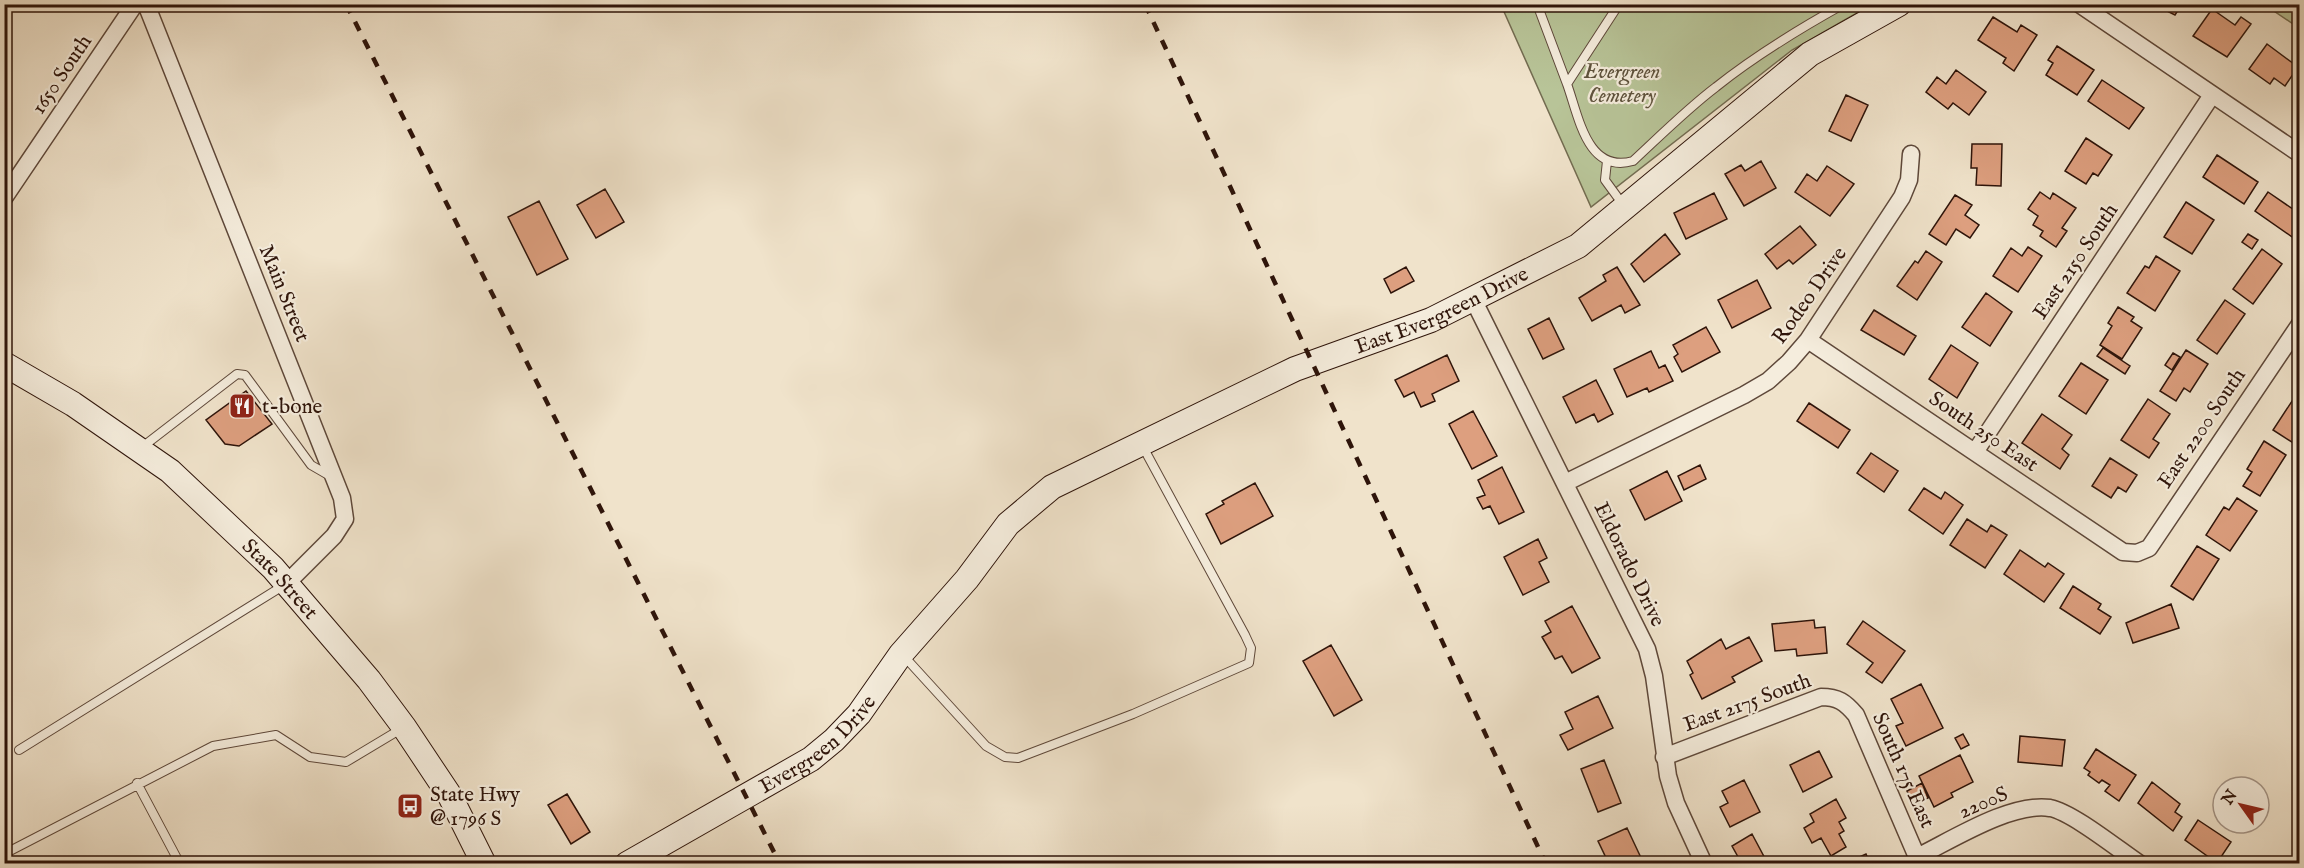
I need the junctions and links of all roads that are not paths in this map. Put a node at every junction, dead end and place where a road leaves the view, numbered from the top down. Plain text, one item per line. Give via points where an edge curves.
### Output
1 (135, 4) edge
2 (146, 4) edge
3 (1538, 4) edge
4 (1619, 4) edge
5 (1844, 4) edge
6 (1899, 4) edge
7 (2079, 4) edge
8 (1567, 84) junction
9 (2212, 95) junction
10 (1911, 154) dead end
11 (2300, 154) edge
12 (1607, 161) junction
13 (4, 198) edge
14 (1625, 207) junction
15 (1473, 299) junction
16 (2300, 324) edge
17 (1808, 340) junction
18 (4, 364) edge
19 (1141, 442) junction
20 (141, 449) junction
21 (1976, 452) junction
22 (335, 478) junction
23 (1564, 483) junction
24 (2137, 553) joint
25 (967, 579) joint
26 (286, 584) junction
27 (902, 654) junction
28 (1846, 703) joint
29 (404, 727) junction
30 (19, 750) dead end
31 (1664, 756) junction
32 (137, 783) junction
33 (4, 854) edge
34 (1919, 860) edge
35 (180, 864) edge
36 (484, 864) edge
37 (627, 864) edge
38 (1704, 864) edge
39 (2140, 864) edge

1 - 13 street, 1650 South
2 - 22 street, Main Street
3 - 8 lane
4 - 8 lane
5 - 12 lane via 1794,31 1714,88 1633,161 1620,165
6 - 14 street, East Evergreen Drive via 1810,54
7 - 9 street
8 - 12 lane via 1592,150
9 - 11 street
9 - 21 street, East 2150 South
10 - 17 street, Rodeo Drive via 1909,180 1902,197
12 - 14 lane via 1605,180
14 - 15 street, East Evergreen Drive via 1578,246
15 - 19 street, East Evergreen Drive via 1431,320 1295,369
15 - 23 street, Eldorado Drive
16 - 24 street, East 2200 South via 2149,548
17 - 21 street, South 250 East
17 - 23 street, Rodeo Drive via 1768,381
18 - 20 street, State Street
19 - 25 street, East Evergreen Drive via 1077,473 1029,504 1008,524
19 - 27 lane via 1245,635 1251,648 1249,663 1133,714 1018,758 1005,757 986,746
20 - 22 lane via 237,374 245,375 311,465
20 - 26 street, State Street via 217,513
21 - 24 street, South 250 East via 2123,552
22 - 26 street, Main Street via 345,519 334,536
23 - 31 street, Eldorado Drive via 1647,649
25 - 27 street, Evergreen Drive
26 - 29 street, State Street via 362,671
26 - 30 lane
27 - 37 street, Evergreen Drive via 859,714 811,759
28 - 31 street, East 2175 South via 1835,697 1821,697
28 - 34 street, South 175 East via 1856,715
29 - 32 lane via 346,762 310,757 276,735 213,746
29 - 36 street, State Street via 450,796
31 - 38 street, Eldorado Drive via 1676,803
32 - 33 lane
32 - 35 lane
34 - 39 street, 2200S via 2023,809 2051,808

